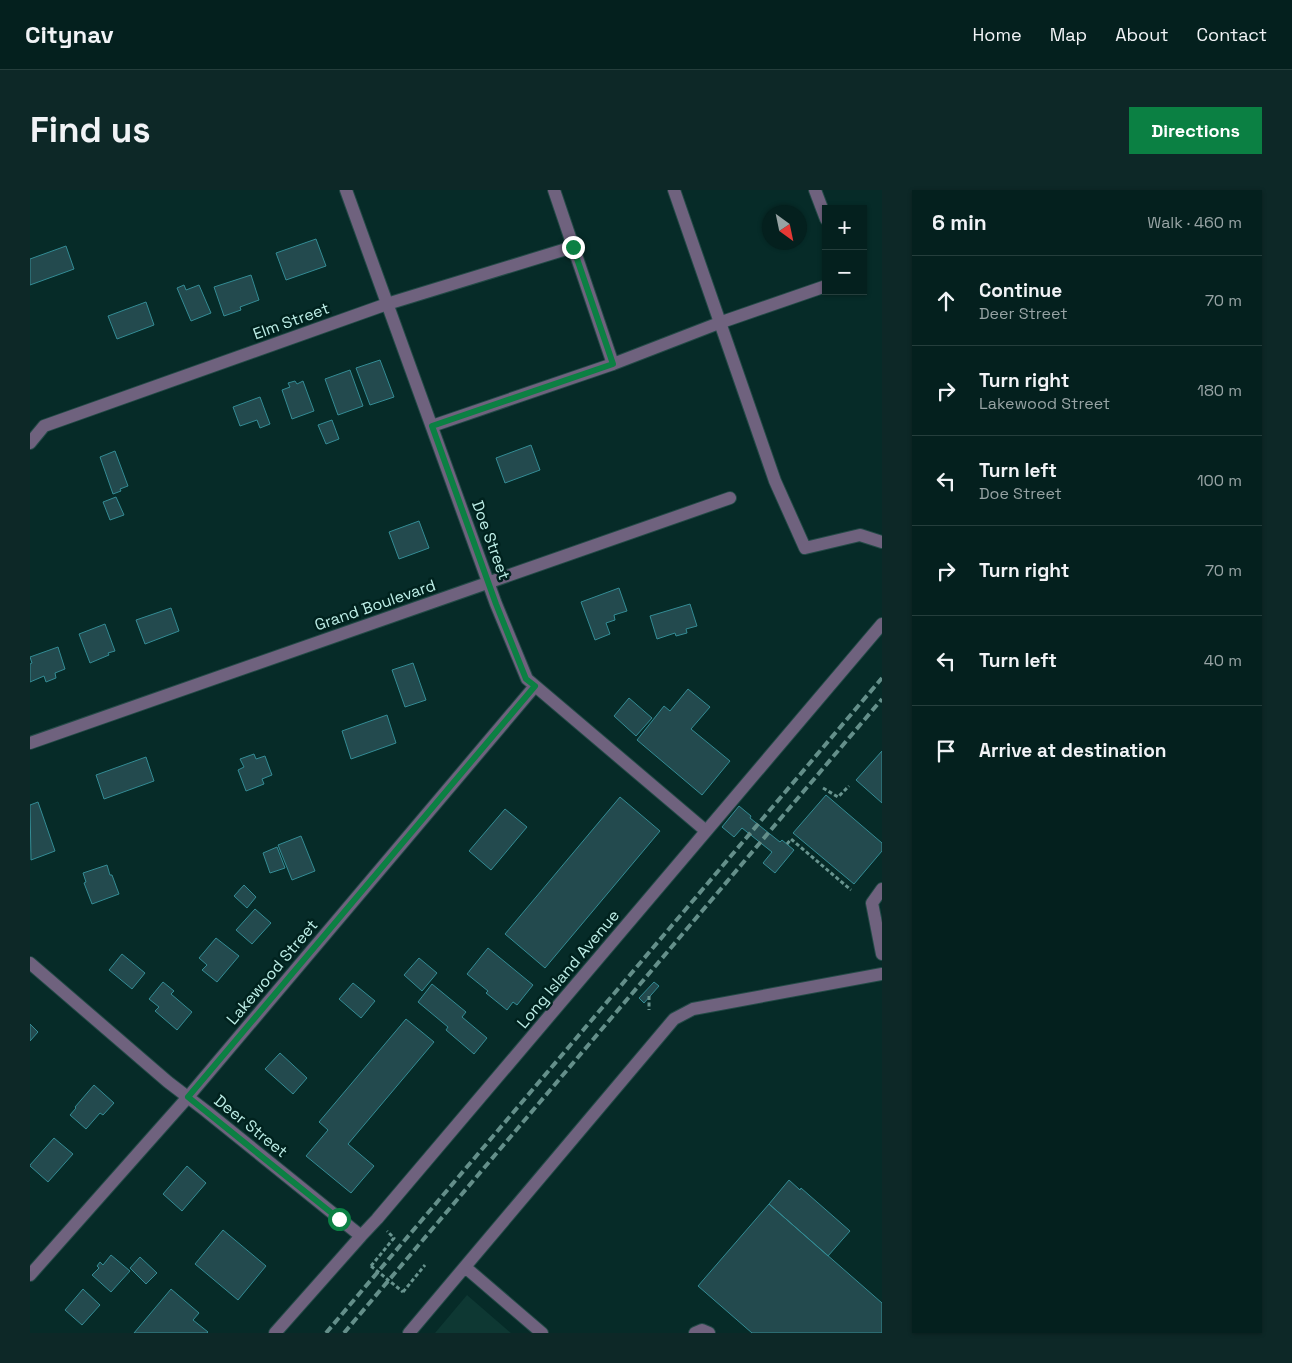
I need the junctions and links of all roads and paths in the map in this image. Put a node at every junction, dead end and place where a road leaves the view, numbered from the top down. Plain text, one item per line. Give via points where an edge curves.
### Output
1 (346, 190) edge
2 (554, 190) edge
3 (674, 190) edge
4 (815, 190) edge
5 (822, 208) edge
6 (573, 247) junction
7 (822, 287) edge
8 (386, 304) junction
9 (720, 323) junction
10 (613, 364) junction
11 (432, 426) junction
12 (30, 443) edge
13 (730, 498) dead end
14 (882, 542) edge
15 (489, 582) junction
16 (882, 624) edge
17 (535, 686) junction
18 (30, 743) edge
19 (849, 786) dead end
20 (823, 788) dead end
21 (706, 831) junction
22 (787, 844) dead end
23 (882, 889) edge
24 (851, 890) dead end
25 (882, 954) edge
26 (30, 963) edge
27 (882, 974) edge
28 (649, 996) dead end
29 (649, 1010) dead end
30 (188, 1097) junction
31 (386, 1231) dead end
32 (361, 1236) junction
33 (425, 1265) dead end
34 (465, 1267) junction
35 (30, 1275) edge
36 (275, 1333) edge
37 (408, 1333) edge
38 (542, 1333) edge
39 (695, 1333) edge
40 (709, 1333) edge

1 - 8 street, Doe Street
2 - 6 street
3 - 9 street
4 - 5 street
6 - 8 street, Elm Street
6 - 10 street
7 - 9 street
8 - 11 street, Doe Street
8 - 12 street, Elm Street via 44,426
9 - 10 street
9 - 14 street via 775,481 805,548 860,535
10 - 11 street
11 - 15 street, Doe Street
13 - 15 street, Grand Boulevard
15 - 17 street, Doe Street via 526,679
15 - 18 street, Grand Boulevard
16 - 21 street, Long Island Avenue
17 - 21 street, Doe Street
17 - 30 street, Lakewood Street
19 - 20 path via 838,797
21 - 32 street, Long Island Avenue
22 - 24 path via 791,839
23 - 25 street via 872,903
26 - 30 street, Deer Street
27 - 34 street via 693,1009 674,1019
28 - 29 path
30 - 32 street, Deer Street
30 - 35 street, Lakewood Street
31 - 33 path, bridge via 394,1238 371,1266 403,1292
32 - 36 street, Long Island Avenue
34 - 37 street
34 - 38 street
39 - 40 street via 702,1330

